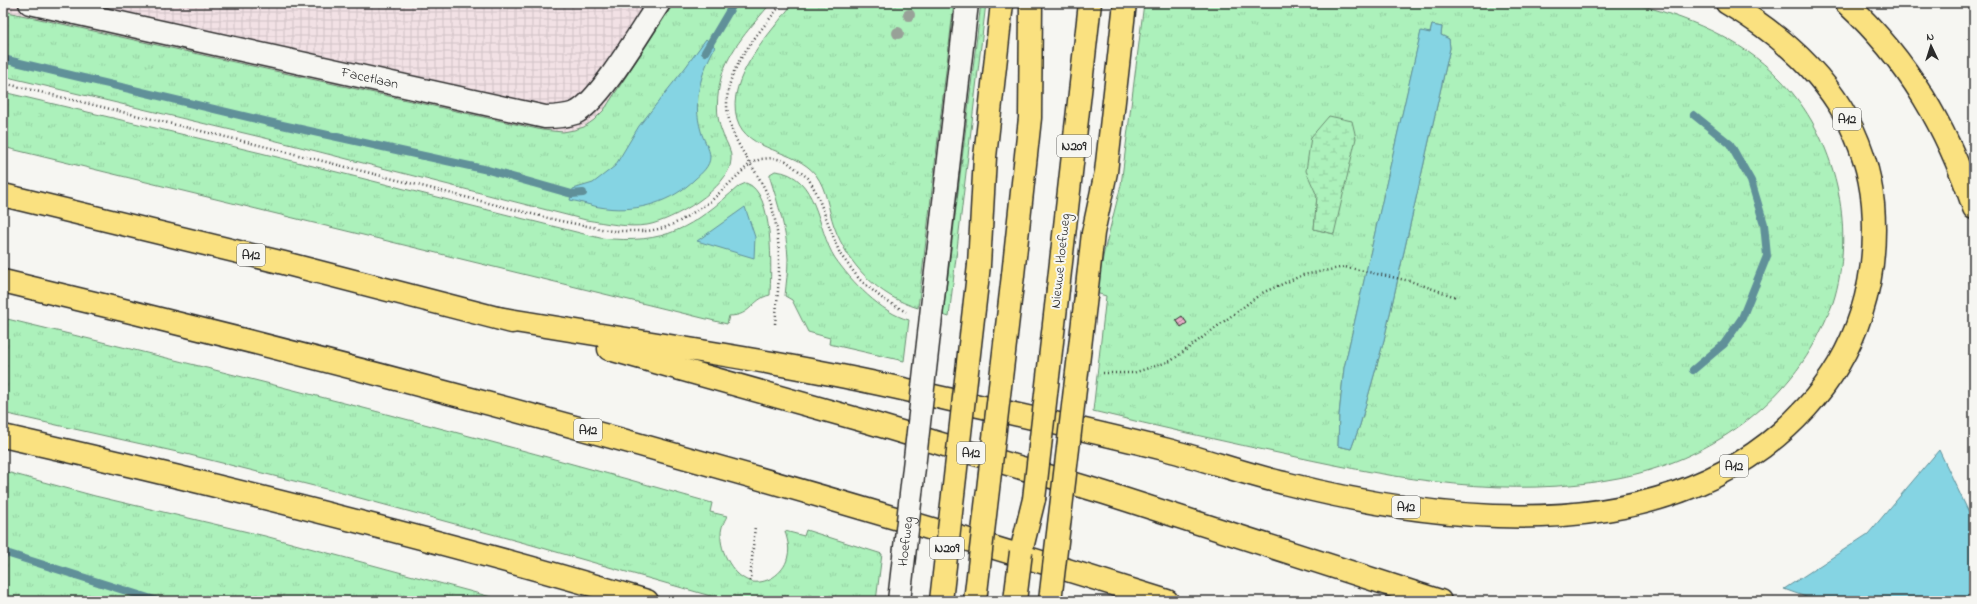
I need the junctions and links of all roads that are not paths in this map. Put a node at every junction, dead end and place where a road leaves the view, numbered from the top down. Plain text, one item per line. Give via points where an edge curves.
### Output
1 (30, 3) edge
2 (659, 3) edge
3 (967, 3) edge
4 (1002, 3) edge
5 (1031, 3) edge
6 (1090, 3) edge
7 (1126, 3) edge
8 (1727, 3) edge
9 (1846, 3) edge
10 (3, 195) edge
11 (1974, 208) edge
12 (3, 281) edge
13 (498, 318) junction
14 (3, 436) edge
15 (647, 601) edge
16 (899, 601) edge
17 (941, 601) edge
18 (975, 601) edge
19 (1015, 601) edge
20 (1050, 601) edge
21 (1167, 601) edge
22 (1440, 601) edge

1 - 2 street, Facetlaan via 545,118 576,112 588,104
3 - 16 street, Hoefweg, bridge
4 - 17 main road, N209, bridge via 985,158 979,265
5 - 18 main road, N209, bridge via 1030,118
6 - 19 main road, Nieuwe Hoefweg / N209, bridge via 1034,499 1021,552
7 - 20 main road, N209, bridge via 1106,172 1092,233
8 - 13 main road, A12 via 1790,46 1819,76 1841,108 1858,145 1871,191 1874,243 1870,284 1851,343 1832,376 1798,418 1757,453 1735,466 1688,488 1639,504 1567,515 1508,517 1395,506 1289,485 1162,449 851,377
9 - 11 main road via 1893,52 1921,92 1953,152
10 - 13 main road, A12
12 - 21 main road, A12 via 281,348 542,417 874,511
13 - 22 main road, A12 via 1098,490
14 - 15 main road via 190,478 377,525

